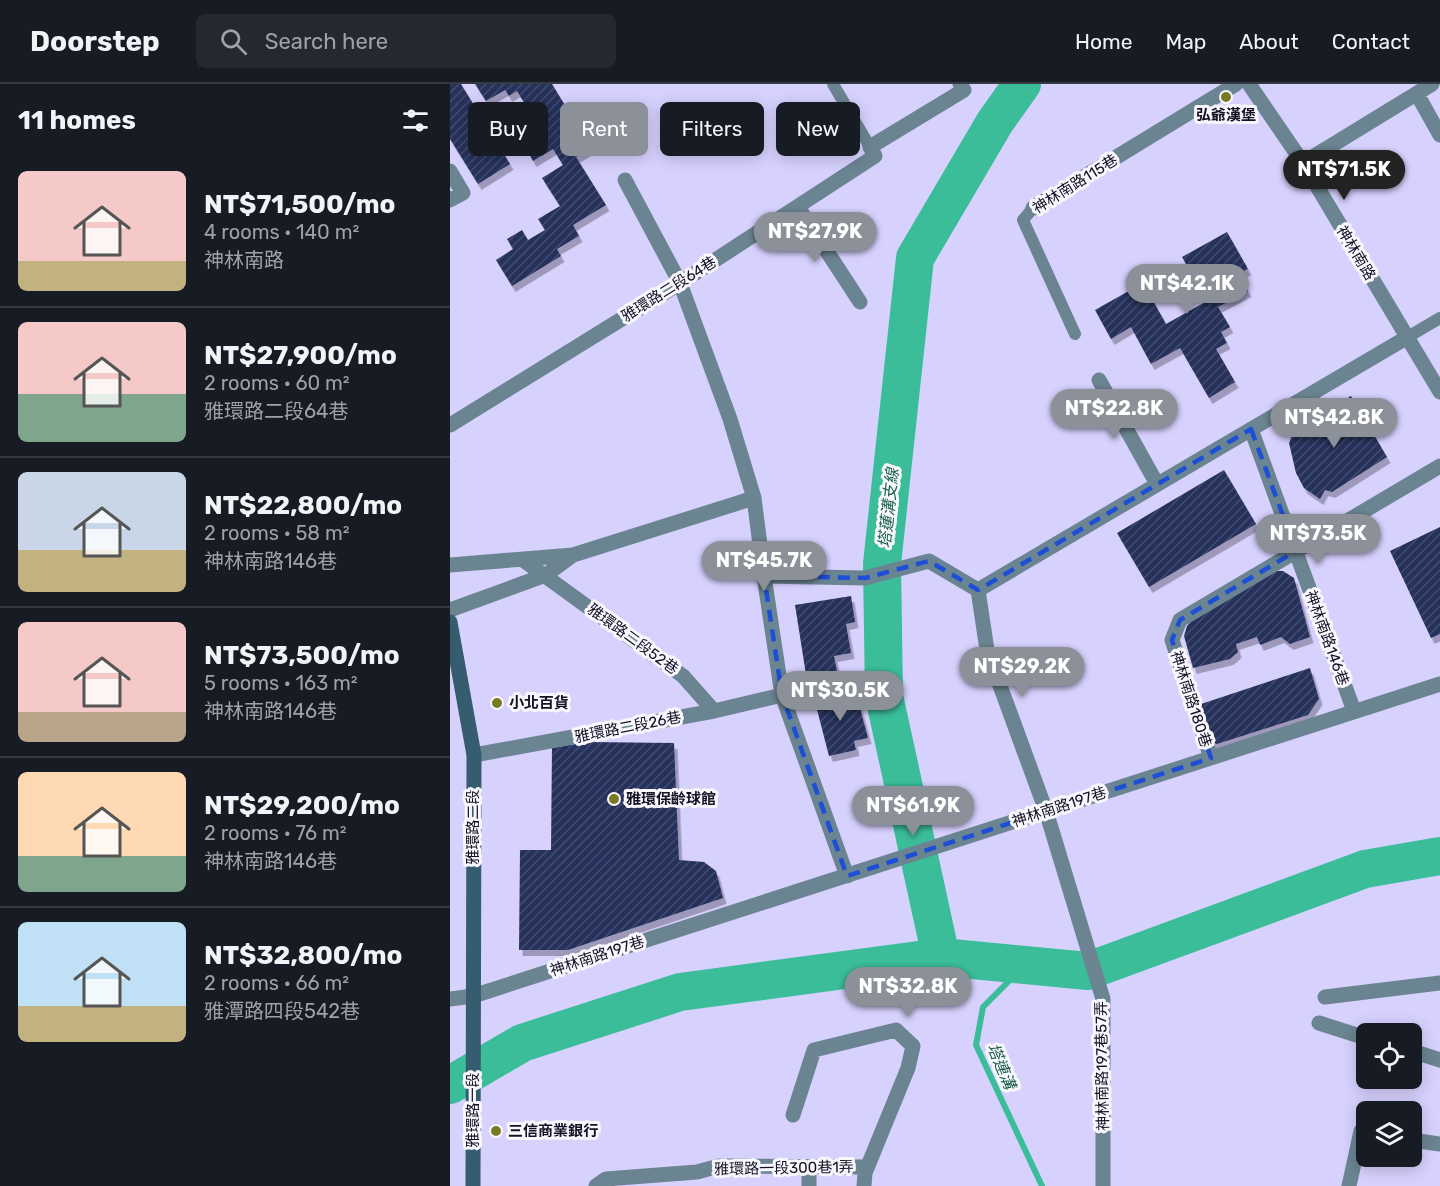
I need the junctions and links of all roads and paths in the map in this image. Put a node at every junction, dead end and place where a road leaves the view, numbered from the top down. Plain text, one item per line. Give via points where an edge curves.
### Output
1 (833, 84) edge
2 (1236, 84) edge
3 (1250, 84) edge
4 (1432, 84) edge
5 (962, 87) edge
6 (1416, 94) junction
7 (1440, 135) edge
8 (870, 147) junction
9 (1303, 163) junction
10 (450, 171) edge
11 (625, 180) dead end
12 (450, 200) edge
13 (798, 207) junction
14 (1033, 208) joint
15 (680, 283) junction
16 (860, 302) dead end
17 (1440, 318) edge
18 (1075, 334) dead end
19 (1406, 338) junction
20 (1100, 380) dead end
21 (1440, 392) edge
22 (450, 425) edge
23 (1251, 429) junction
24 (1440, 466) edge
25 (1157, 484) junction
26 (754, 498) junction
27 (1296, 551) junction
28 (573, 555) junction
29 (523, 560) junction
30 (450, 565) edge
31 (546, 575) junction
32 (764, 576) junction
33 (978, 590) junction
34 (450, 610) edge
35 (450, 622) edge
36 (1440, 684) edge
37 (782, 695) junction
38 (714, 711) junction
39 (1354, 711) junction
40 (474, 755) junction
41 (1210, 758) junction
42 (1046, 811) junction
43 (847, 876) junction
44 (1440, 982) edge
45 (472, 996) junction
46 (1325, 997) dead end
47 (450, 999) edge
48 (1319, 1023) dead end
49 (472, 1035) joint
50 (1356, 1035) edge
51 (1422, 1054) edge
52 (1440, 1060) edge
53 (793, 1115) dead end
54 (1422, 1141) edge
55 (1440, 1144) edge
56 (1356, 1154) edge
57 (867, 1167) junction
58 (809, 1168) junction
59 (473, 1186) edge
60 (596, 1186) edge
61 (809, 1186) edge
62 (864, 1186) edge
63 (1103, 1186) edge
64 (1349, 1186) edge

1 - 8 lane
2 - 14 street, 神林南路115巷
3 - 9 street, 神林南路
4 - 6 street
5 - 8 street, 雅環路二段64巷
6 - 7 street
6 - 9 street
8 - 13 street, 雅環路二段64巷 via 875,156
9 - 19 street, 神林南路
10 - 12 street via 463,193
11 - 15 street
13 - 15 street, 雅環路二段64巷
13 - 16 street
14 - 18 lane, 神林南路115巷 via 1023,220
15 - 22 street, 雅環路二段64巷
15 - 26 street via 730,419
17 - 19 lane
19 - 21 street, 神林南路
19 - 23 street
20 - 25 street
23 - 25 street
23 - 27 street, 神林南路146巷
24 - 27 street, 神林南路180巷
25 - 33 street
26 - 28 street
26 - 32 street
27 - 39 street, 神林南路146巷
27 - 41 street, 神林南路180巷 via 1180,620 1172,640
28 - 29 street
28 - 31 street
29 - 30 street
29 - 31 street, 雅環路二段52巷
31 - 34 street
31 - 38 street, 雅環路二段52巷 via 683,676
32 - 33 street via 865,578 929,561
32 - 37 street
33 - 42 street via 987,650
35 - 40 street, 雅環路二段
36 - 39 street, 神林南路197巷
37 - 38 street, 雅環路二段26巷
37 - 43 street
38 - 40 street, 雅環路二段26巷
39 - 41 street, 神林南路197巷
40 - 45 street, 雅環路二段
41 - 42 street, 神林南路197巷
42 - 43 street, 神林南路197巷
42 - 63 street, 神林南路197巷57弄 via 1103,999
43 - 45 street, 神林南路197巷
44 - 46 street
45 - 47 street, 神林南路197巷
45 - 49 street, 雅環路二段
48 - 50 street
49 - 59 street, 雅環路一段
51 - 52 street
53 - 57 street via 814,1050 896,1030 913,1046 908,1068
54 - 55 street
56 - 64 street
57 - 58 street, 雅環路一段300巷1弄
57 - 62 street
58 - 60 street, 雅環路一段300巷1弄 via 718,1166 697,1172 606,1179
58 - 61 street

